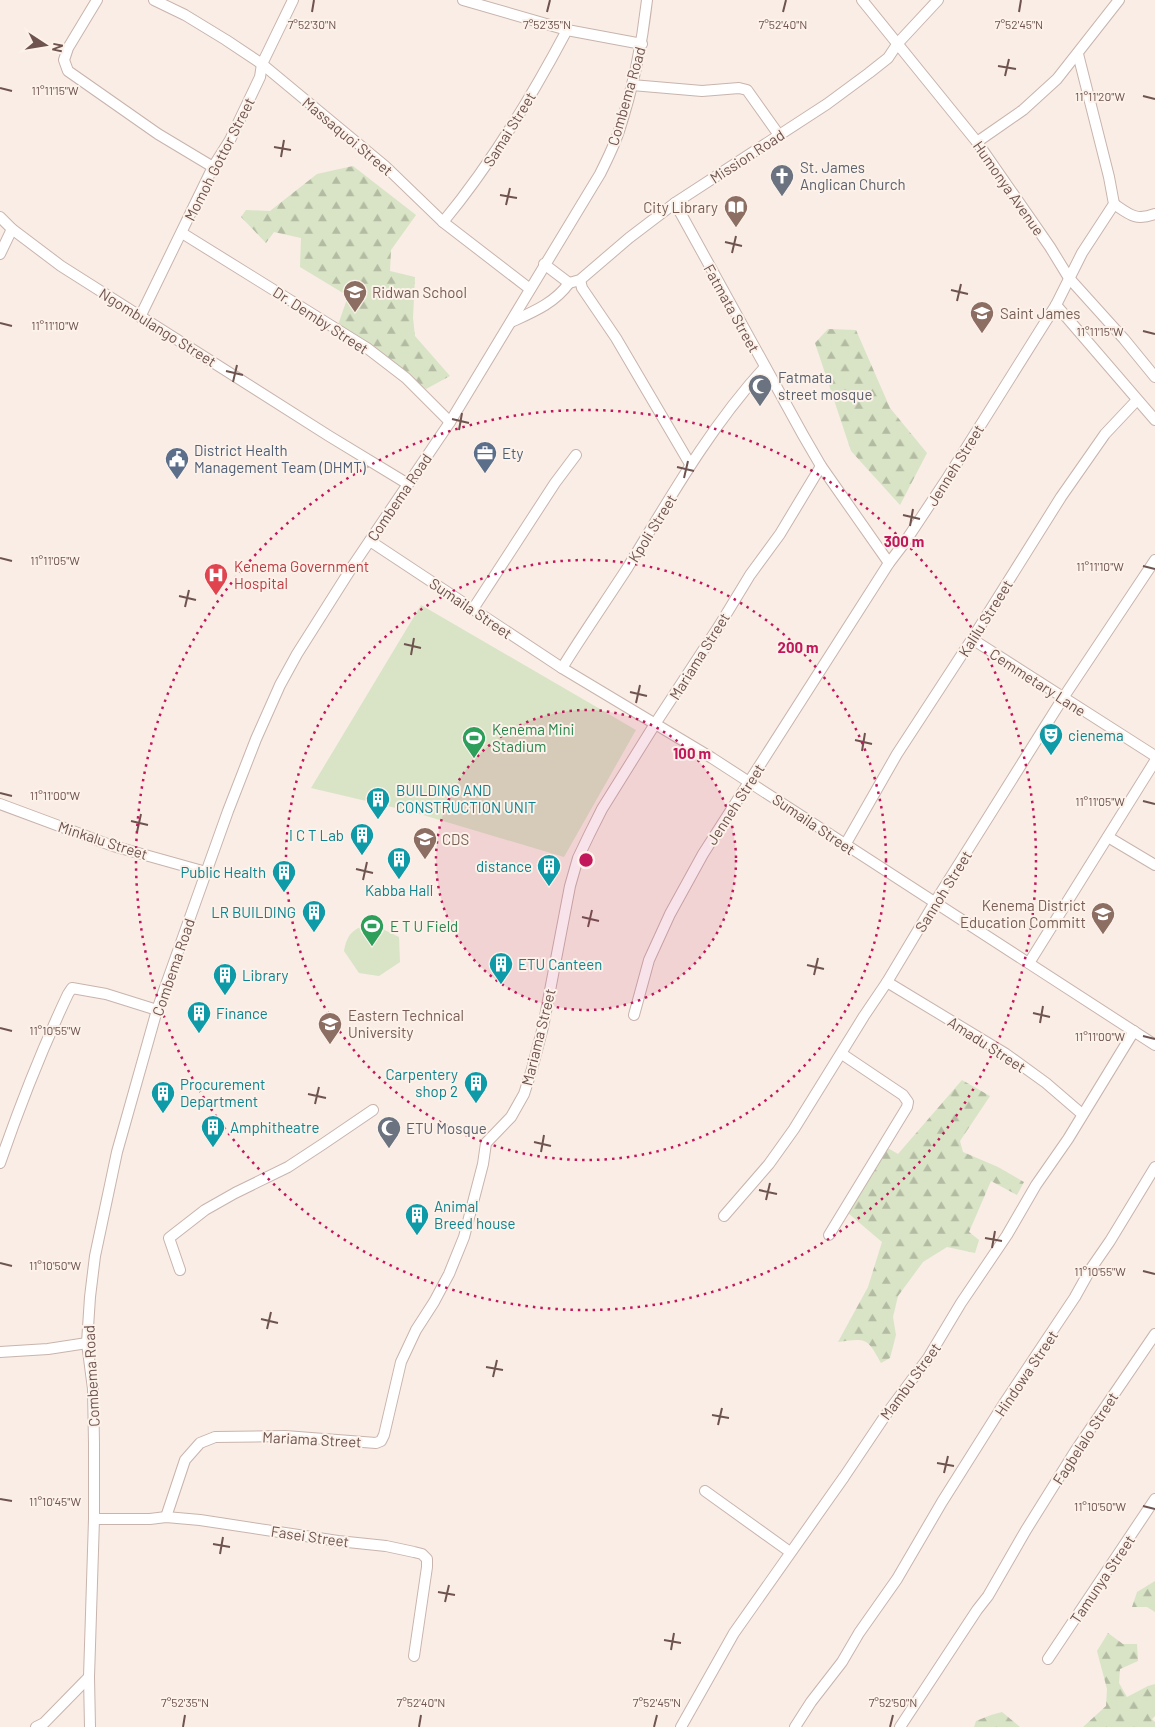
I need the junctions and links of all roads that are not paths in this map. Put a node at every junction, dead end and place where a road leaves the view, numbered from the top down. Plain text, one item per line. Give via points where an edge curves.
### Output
1 (97, 0) edge
2 (154, 0) edge
3 (293, 0) edge
4 (463, 0) edge
5 (647, 0) edge
6 (862, 0) edge
7 (938, 0) edge
8 (1119, 0) edge
9 (567, 30) junction
10 (898, 43) junction
11 (642, 44) junction
12 (1078, 54) junction
13 (262, 64) junction
14 (632, 85) junction
15 (779, 135) junction
16 (978, 142) junction
17 (213, 167) junction
18 (675, 203) junction
19 (1114, 204) junction
20 (1155, 214) edge
21 (0, 217) edge
22 (443, 222) junction
23 (12, 229) junction
24 (182, 233) junction
25 (0, 254) edge
26 (544, 264) junction
27 (1069, 278) junction
28 (580, 280) junction
29 (569, 283) junction
30 (530, 289) junction
31 (1056, 305) junction
32 (140, 317) junction
33 (511, 322) junction
34 (765, 367) junction
35 (1155, 377) edge
36 (1137, 400) junction
37 (1155, 420) edge
38 (450, 422) junction
39 (576, 455) dead end
40 (690, 464) junction
41 (821, 466) junction
42 (408, 484) junction
43 (370, 541) junction
44 (1155, 560) edge
45 (889, 563) junction
46 (473, 609) junction
47 (972, 639) junction
48 (562, 668) junction
49 (1063, 698) junction
50 (655, 724) junction
51 (1155, 756) edge
52 (1155, 761) edge
53 (750, 782) junction
54 (0, 804) edge
55 (1108, 837) junction
56 (845, 845) junction
57 (1155, 865) edge
58 (206, 872) junction
59 (935, 902) junction
60 (1029, 963) junction
61 (887, 982) junction
62 (157, 1010) junction
63 (634, 1015) dead end
64 (1134, 1031) junction
65 (1155, 1045) edge
66 (842, 1054) junction
67 (373, 1110) dead end
68 (1082, 1114) junction
69 (0, 1162) edge
70 (1155, 1167) edge
71 (724, 1216) dead end
72 (829, 1235) dead end
73 (180, 1270) dead end
74 (1155, 1334) edge
75 (87, 1343) junction
76 (0, 1352) edge
77 (705, 1491) dead end
78 (1155, 1499) edge
79 (166, 1517) junction
80 (94, 1519) junction
81 (790, 1552) junction
82 (414, 1656) dead end
83 (1048, 1659) dead end
84 (89, 1677) junction
85 (36, 1727) edge
86 (90, 1727) edge
87 (681, 1727) edge
88 (795, 1727) edge
89 (900, 1727) edge

1 - 17 street via 68,48 64,60 68,71 158,134
2 - 13 street, Massaquoi Street via 185,15
3 - 13 street, Momoh Gottor Street
4 - 9 street
5 - 11 street, Combema Road
6 - 10 street, Humonya Avenue
7 - 10 street, Mission Road
8 - 12 street
9 - 11 street
9 - 22 street, Samai Street via 496,152
10 - 15 street, Mission Road via 888,58 869,74
10 - 16 street, Humonya Avenue
11 - 14 street, Combema Road
12 - 16 street via 1057,79 1023,110
12 - 19 street
13 - 17 street, Momoh Gottor Street via 260,77 230,140
13 - 22 street, Massaquoi Street via 385,166
14 - 15 street via 702,91 748,90
14 - 26 street, Combema Road via 618,133 600,174
15 - 18 street, Mission Road
16 - 27 street, Humonya Avenue
17 - 24 street, Momoh Gottor Street
18 - 28 street, Mission Road
18 - 34 street, Fatmata Street
19 - 20 street via 1138,218
19 - 27 street, Jenneh Street
21 - 23 street, Ngombulango Street
22 - 30 street, Massaquoi Street
23 - 25 street
23 - 32 street, Ngombulango Street via 61,266
24 - 32 street, Momoh Gottor Street
24 - 38 street, Dr. Demby Street via 367,348 406,378
26 - 29 street
26 - 30 street, Combema Road
27 - 31 street, Jenneh Street
27 - 35 street, Humonya Avenue
28 - 29 street, Mission Road
28 - 40 street
29 - 33 street via 553,301
30 - 33 street, Combema Road
31 - 36 street
31 - 45 street, Jenneh Street via 944,484
32 - 42 street, Ngombulango Street
33 - 38 street, Combema Road
34 - 40 street, Kpoli Street
34 - 41 street, Fatmata Street
36 - 37 street
36 - 47 street, Kalilu Streeet via 1105,434 1082,466
38 - 42 street, Combema Road
39 - 46 street
40 - 48 street, Kpoli Street
41 - 45 street, Fatmata Street
41 - 50 street, Mariama Street
42 - 43 street, Combema Road
43 - 46 street, Sumaila Street
43 - 58 street, Combema Road via 280,684 256,738
44 - 49 street, Sannoh Street
45 - 53 street, Jenneh Street
46 - 48 street, Sumaila Street
47 - 49 street, Cemmetary Lane
47 - 56 street, Kalilu Streeet via 897,754
48 - 50 street, Sumaila Street
49 - 51 street, Cemmetary Lane
49 - 59 street, Sannoh Street
50 - 53 street, Sumaila Street
50 - 79 street, Mariama Street via 602,809 578,858 551,988 524,1094 515,1111 486,1142 464,1237 449,1274 401,1362 381,1441 285,1436 214,1437 200,1443 185,1460
52 - 55 street
53 - 56 street, Sumaila Street
53 - 63 street, Jenneh Street via 703,854 670,914 649,960
54 - 58 street, Minkalu Street via 113,846
55 - 57 street
55 - 60 street
56 - 59 street, Sumaila Street
58 - 62 street, Combema Road
59 - 60 street, Sumaila Street
59 - 61 street, Sannoh Street
60 - 64 street, Sumaila Street
61 - 66 street, Sannoh Street
61 - 68 street, Amadu Street via 1006,1054
62 - 69 street via 106,994 72,988 44,1045
62 - 75 street, Combema Road via 117,1152 99,1235
64 - 65 street, Sumaila Street
64 - 68 street, Mambu Street
66 - 71 street, Sannoh Street via 769,1164
66 - 72 street via 903,1095 908,1102
67 - 73 street via 288,1167 205,1210 169,1238
68 - 81 street, Mambu Street via 933,1350
70 - 88 street, Hindowa Street via 952,1486 897,1579
74 - 89 street, Fagbelalo Street via 1076,1450 988,1596
75 - 76 street
75 - 80 street, Combema Road via 93,1389
77 - 81 street
78 - 83 street, Tamunya Street
79 - 80 street, Fasei Street
79 - 82 street, Fasei Street via 386,1546 422,1554 427,1559 427,1567
80 - 84 street, Combema Road
81 - 87 street, Mambu Street via 734,1633
84 - 85 street via 44,1723
84 - 86 street, Combema Road

